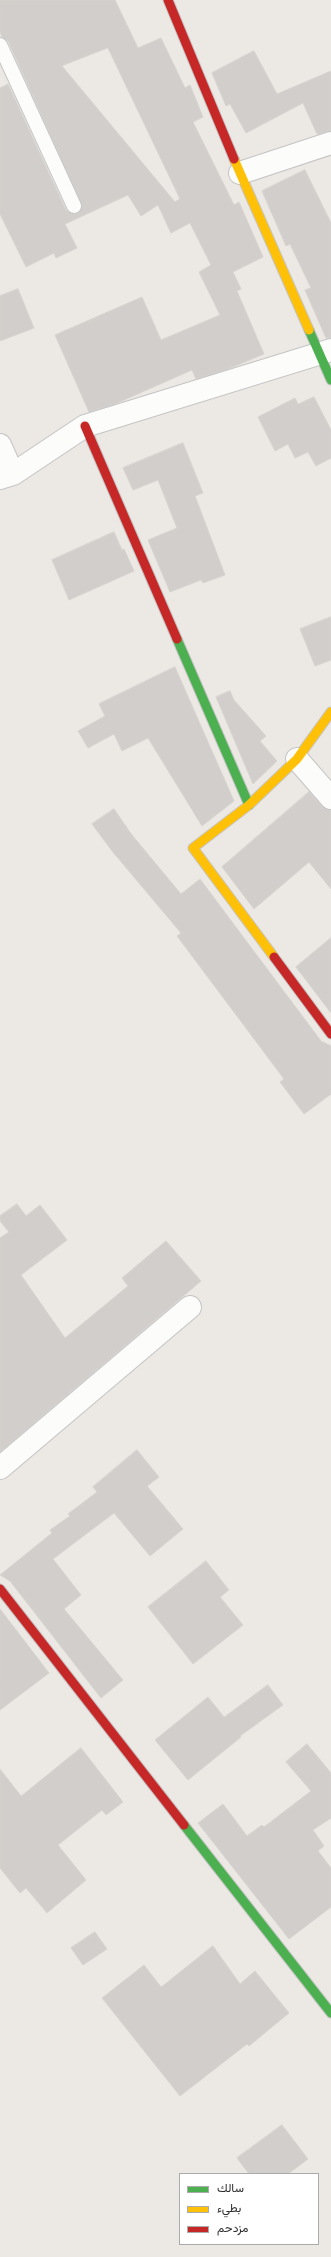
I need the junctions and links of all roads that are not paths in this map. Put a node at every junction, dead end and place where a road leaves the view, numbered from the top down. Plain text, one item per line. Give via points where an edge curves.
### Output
1 (168, 0) edge
2 (0, 45) edge
3 (331, 143) edge
4 (240, 172) junction
5 (74, 206) dead end
6 (325, 352) edge
7 (331, 380) edge
8 (85, 426) junction
9 (0, 445) edge
10 (7, 476) edge
11 (331, 712) edge
12 (297, 759) junction
13 (331, 798) edge
14 (249, 805) junction
15 (331, 1034) edge
16 (190, 1308) dead end
17 (0, 1468) edge
18 (0, 1589) edge
19 (331, 2013) edge

1 - 4 street
2 - 5 lane
3 - 4 street
4 - 6 street
6 - 7 street
6 - 8 street
8 - 10 street
8 - 14 street
9 - 10 street
11 - 12 street
12 - 13 street
12 - 14 street
14 - 15 street via 193,848
16 - 17 street
18 - 19 street

